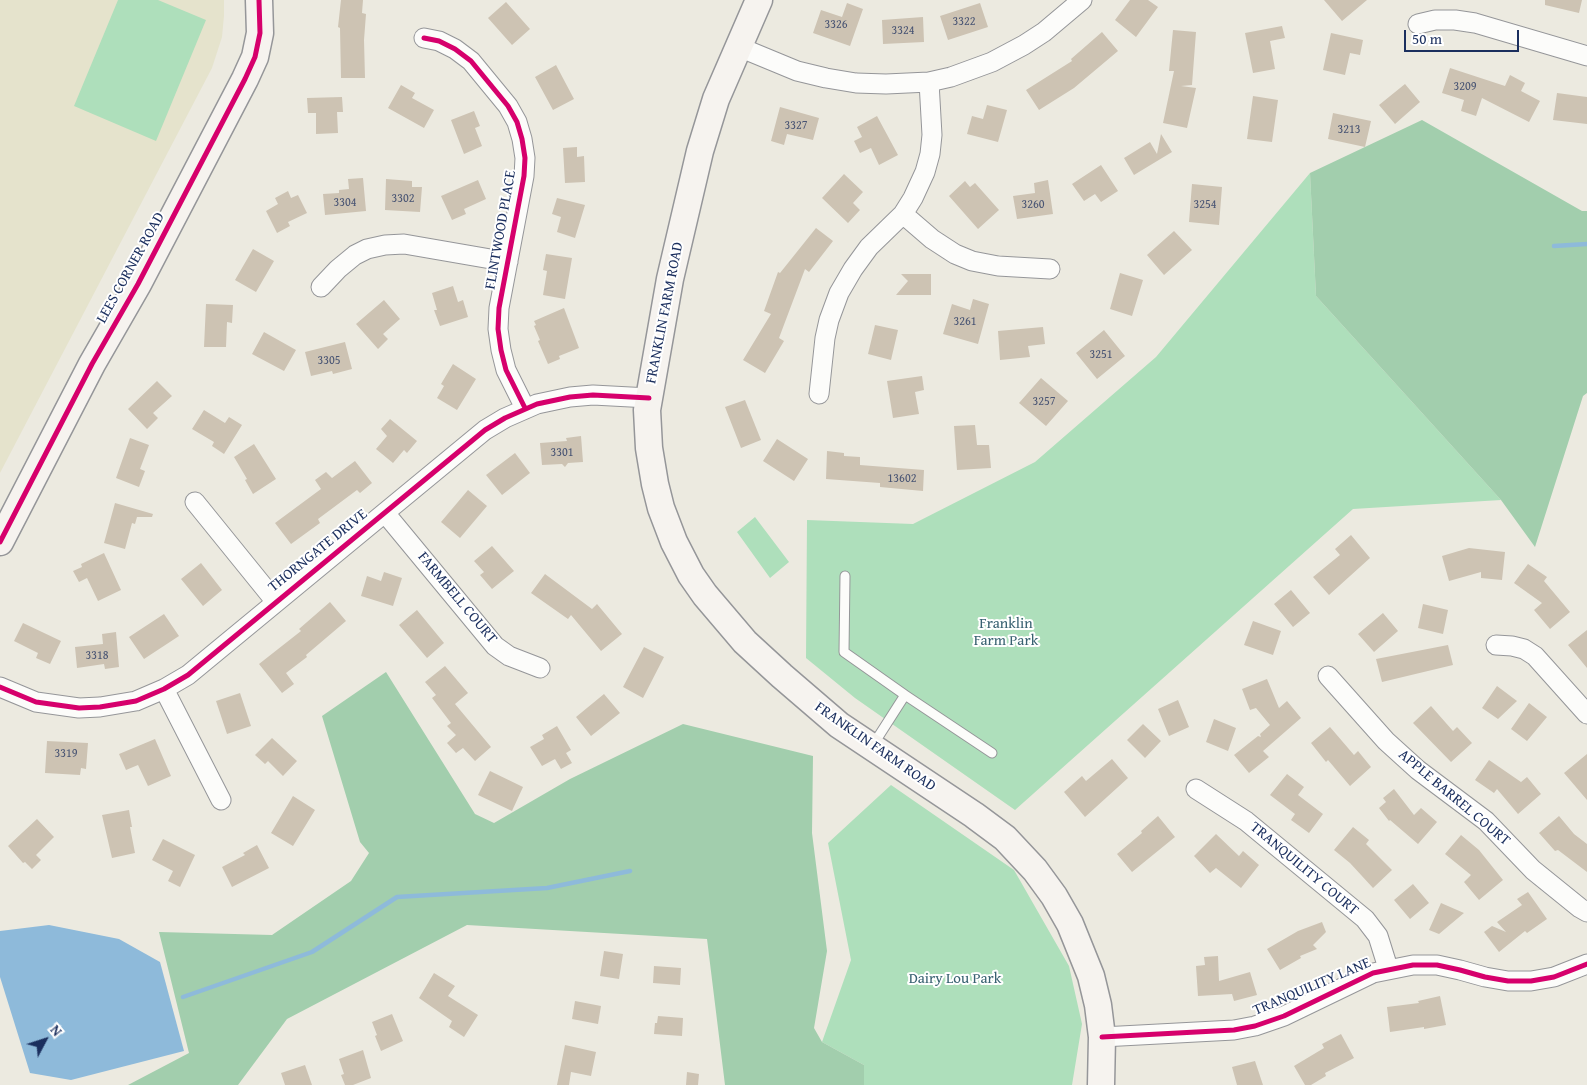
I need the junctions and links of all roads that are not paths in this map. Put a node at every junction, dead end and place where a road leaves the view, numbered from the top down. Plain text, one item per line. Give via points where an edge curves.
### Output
1 (259, 0) edge
2 (759, 0) edge
3 (1082, 0) edge
4 (1418, 24) dead end
5 (424, 38) dead end
6 (739, 47) junction
7 (1587, 56) edge
8 (928, 82) junction
9 (902, 214) junction
10 (508, 262) junction
11 (1050, 269) dead end
12 (322, 287) dead end
13 (820, 394) dead end
14 (649, 398) junction
15 (525, 408) junction
16 (195, 502) dead end
17 (385, 513) junction
18 (3, 530) edge
19 (845, 576) dead end
20 (276, 602) junction
21 (1496, 645) dead end
22 (540, 668) dead end
23 (1328, 676) dead end
24 (0, 687) edge
25 (164, 689) junction
26 (905, 695) junction
27 (1587, 714) edge
28 (872, 748) junction
29 (992, 752) dead end
30 (1196, 789) dead end
31 (221, 800) dead end
32 (1587, 912) edge
33 (1587, 964) edge
34 (1388, 968) junction
35 (1102, 1036) junction
36 (1101, 1085) edge

1 - 18 main road, LEES CORNER ROAD via 260,33 255,57 245,79 138,284
2 - 6 main road, FRANKLIN FARM ROAD
3 - 8 street via 1024,46 992,62
4 - 7 street via 1435,20 1475,23
5 - 10 street, FLINTWOOD PLACE via 439,41 471,61 498,91 517,122 525,158 524,176
6 - 8 street via 798,71 826,78 886,84
6 - 14 main road, FRANKLIN FARM ROAD via 716,99 700,151 670,279
8 - 9 street via 932,135 930,154 913,198
9 - 11 street via 932,240 972,261
9 - 13 street via 869,247 839,294 825,338
10 - 12 street via 404,244 385,245 355,255
10 - 15 street, FLINTWOOD PLACE via 499,308 499,336 506,370
14 - 15 street, THORNGATE DRIVE via 593,395
14 - 28 main road, FRANKLIN FARM ROAD via 647,410 655,484 674,542 691,575 729,624 782,676 839,725
15 - 17 street, THORNGATE DRIVE via 485,430
16 - 20 street
17 - 20 street, THORNGATE DRIVE
17 - 22 street, FARMBELL COURT via 495,646
19 - 26 lane via 844,652
20 - 25 street, THORNGATE DRIVE via 188,675
21 - 27 street via 1524,649 1535,656
23 - 32 street, APPLE BARREL COURT via 1386,741 1486,822 1534,870
24 - 25 street, THORNGATE DRIVE via 36,702 79,708 136,701
25 - 31 street
26 - 28 lane
26 - 29 lane
28 - 35 main road, FRANKLIN FARM ROAD via 1005,838 1034,870 1054,896 1080,944 1098,1005
30 - 34 street, TRANQUILITY COURT via 1246,820 1365,919 1378,936
33 - 34 street, TRANQUILITY LANE via 1554,977 1531,981 1485,978 1437,965
34 - 35 street, TRANQUILITY LANE via 1255,1026 1234,1030
35 - 36 main road, FRANKLIN FARM ROAD

